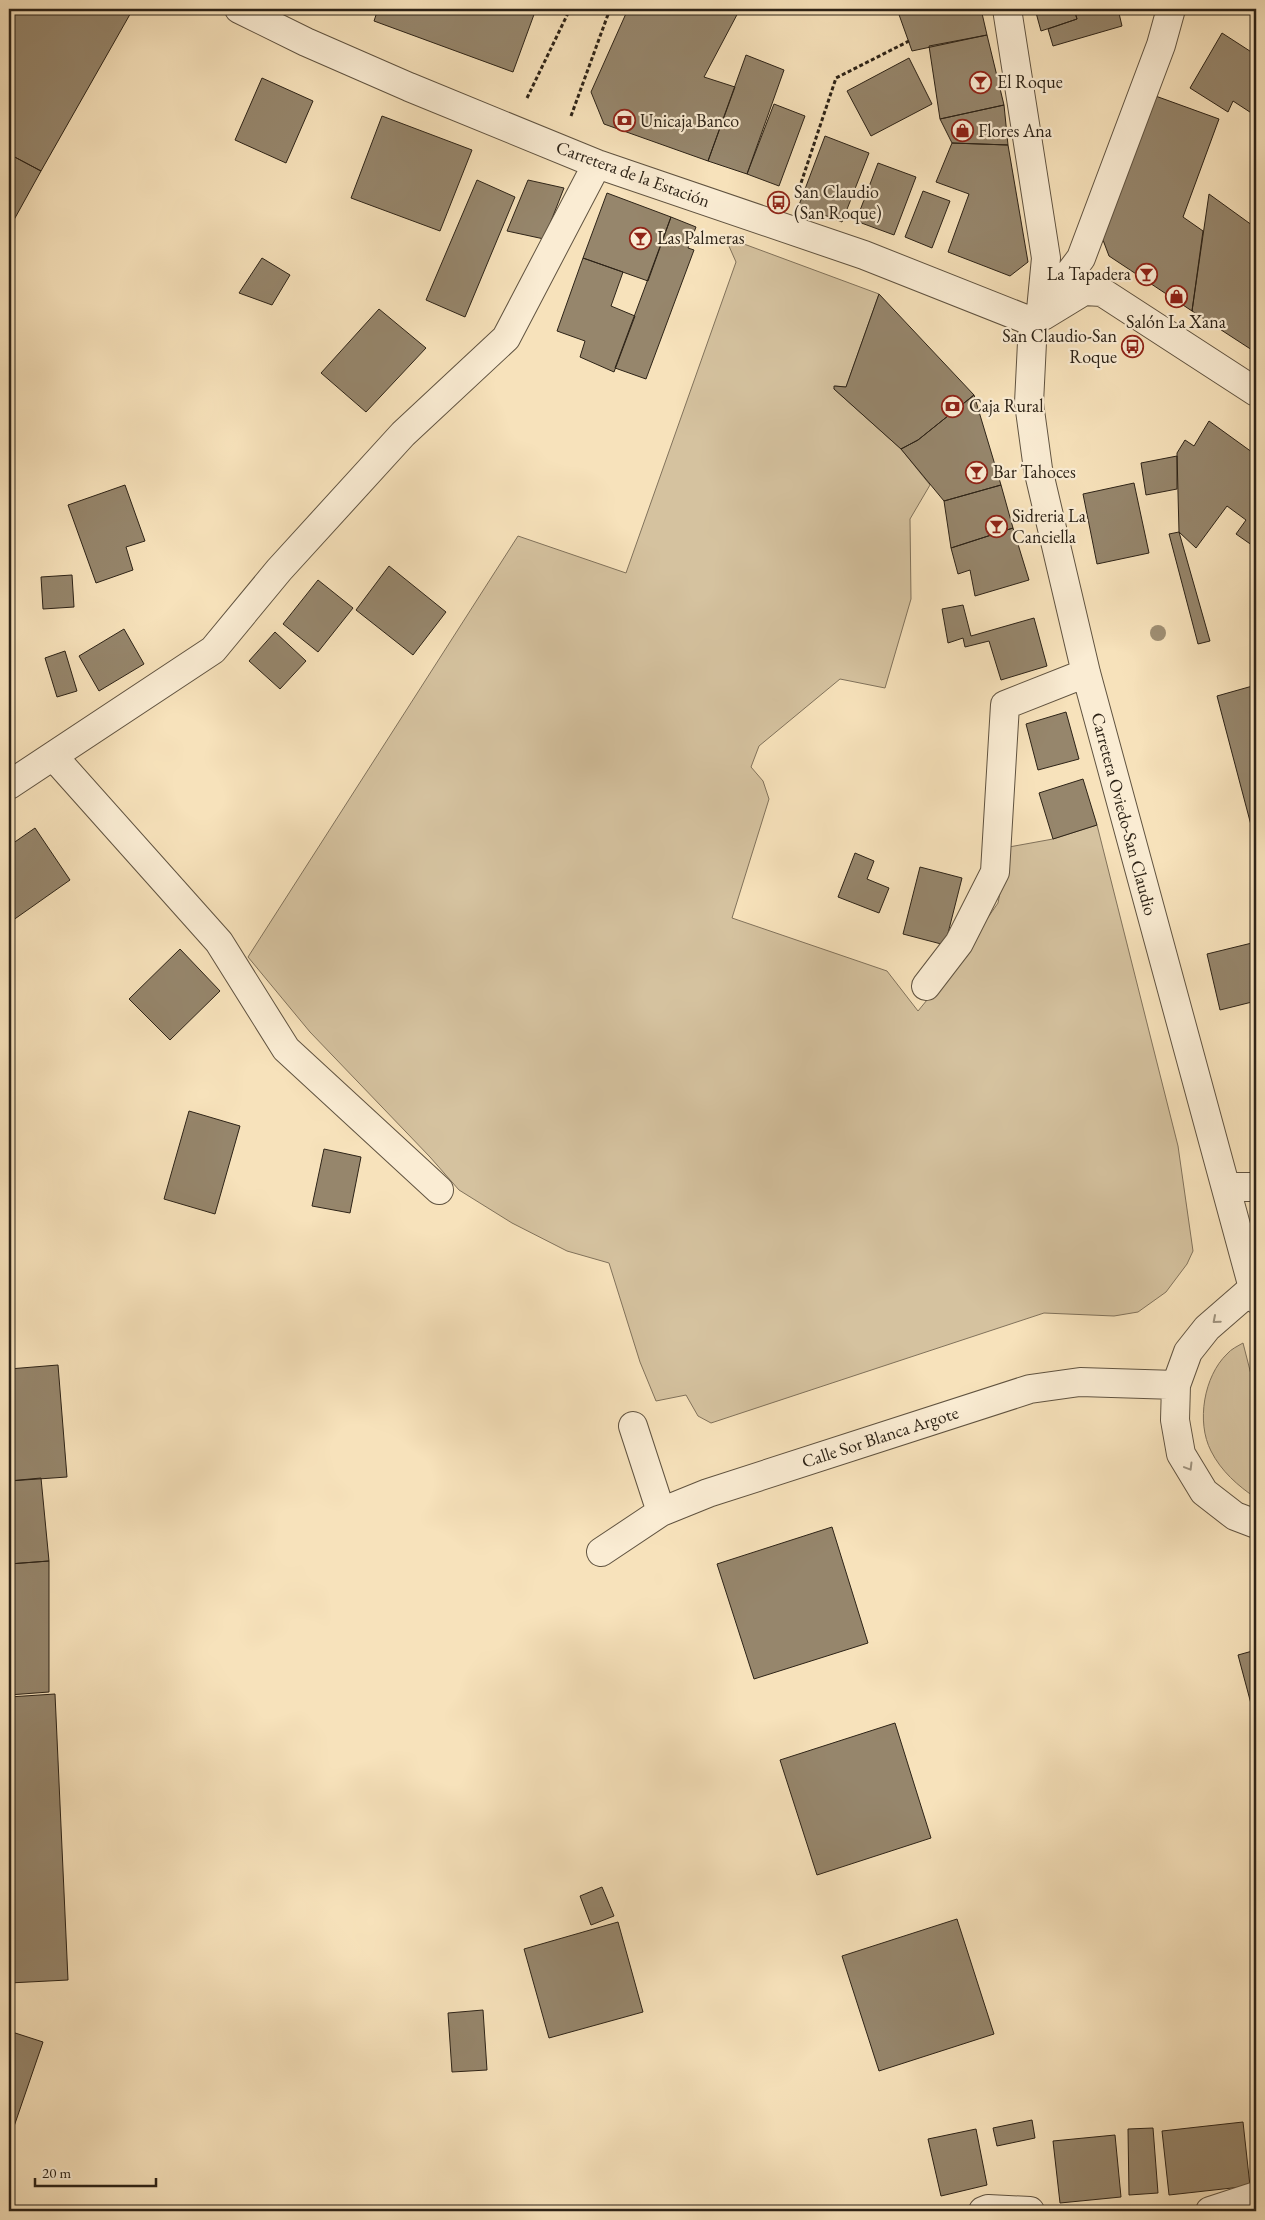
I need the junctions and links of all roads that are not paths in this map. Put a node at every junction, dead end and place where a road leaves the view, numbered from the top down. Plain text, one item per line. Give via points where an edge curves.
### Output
1 (239, 9) edge
2 (1007, 9) edge
3 (1171, 9) edge
4 (598, 164) junction
5 (1037, 316) junction
6 (1256, 392) edge
7 (1086, 672) junction
8 (53, 756) junction
9 (9, 785) edge
10 (926, 986) dead end
11 (1226, 1187) junction
12 (1256, 1187) edge
13 (439, 1190) dead end
14 (1255, 1294) edge
15 (1176, 1385) junction
16 (633, 1426) dead end
17 (661, 1512) junction
18 (1256, 1524) edge
19 (601, 1552) dead end
20 (1256, 2196) edge
21 (983, 2211) edge
22 (1030, 2211) edge
23 (1210, 2211) edge

1 - 4 street, Carretera de la Estación via 409,87
2 - 5 street, Carretera Oviedo-San Claudio via 1046,258
3 - 5 street via 1161,45 1082,258
4 - 5 street, Carretera de la Estación
4 - 8 street via 506,338 402,434 213,650
5 - 6 street via 1084,291 1102,292
5 - 7 street, Carretera Oviedo-San Claudio via 1029,403 1038,469
7 - 10 street via 1005,705 995,872 959,943
7 - 11 street, Carretera Oviedo-San Claudio
8 - 9 street
8 - 13 street via 219,942 286,1049
11 - 12 street
11 - 14 street, Carretera Oviedo-San Claudio
14 -> 15 street via 1207,1328 1188,1352
15 - 17 street, Calle Sor Blanca Argote via 1080,1382 1030,1389 708,1492
15 -> 18 street via 1175,1420 1181,1454 1204,1492 1235,1516
16 - 17 street
17 - 19 street, Calle Sor Blanca Argote
20 - 23 street
21 - 22 street

